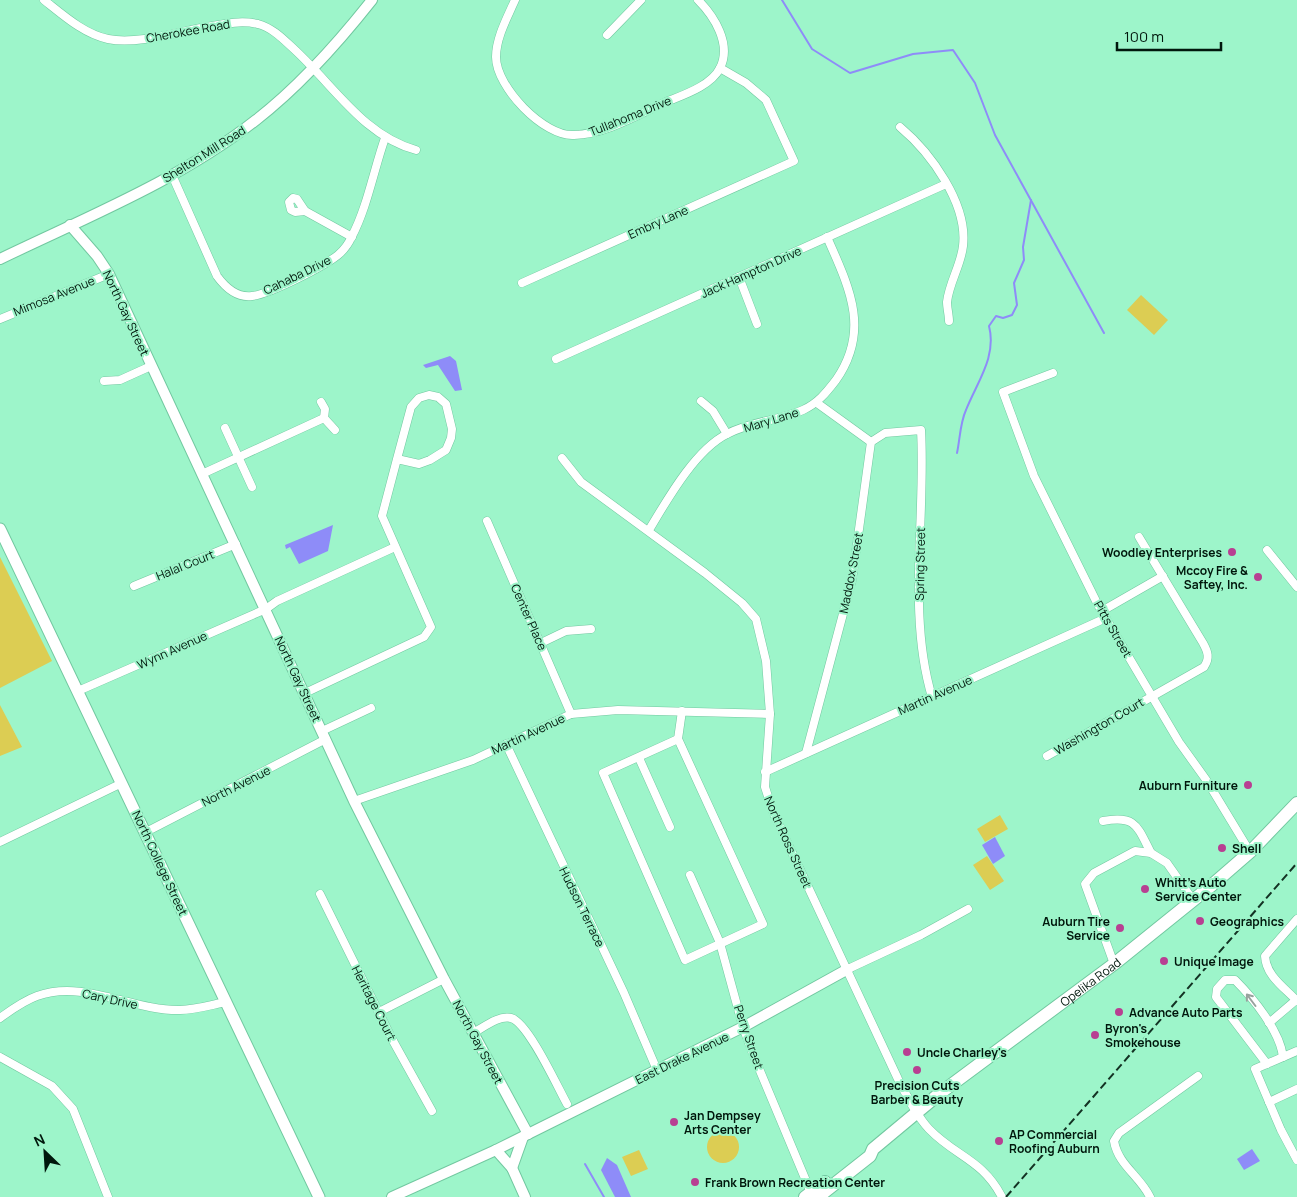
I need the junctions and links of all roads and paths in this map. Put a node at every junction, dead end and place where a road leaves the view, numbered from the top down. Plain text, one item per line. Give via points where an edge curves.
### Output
1 (44, 0) edge
2 (372, 0) edge
3 (515, 0) edge
4 (640, 0) edge
5 (698, 0) edge
6 (607, 35) dead end
7 (314, 67) junction
8 (720, 68) junction
9 (900, 127) dead end
10 (385, 138) junction
11 (416, 150) dead end
12 (172, 175) junction
13 (946, 184) junction
14 (305, 211) dead end
15 (70, 225) junction
16 (352, 237) junction
17 (827, 238) junction
18 (0, 258) edge
19 (109, 274) junction
20 (739, 277) junction
21 (522, 283) dead end
22 (0, 319) edge
23 (950, 321) dead end
24 (757, 324) dead end
25 (556, 359) dead end
26 (151, 366) junction
27 (1053, 373) dead end
28 (104, 381) dead end
29 (701, 400) dead end
30 (321, 402) dead end
31 (817, 403) junction
32 (324, 418) junction
33 (225, 428) dead end
34 (335, 430) dead end
35 (726, 434) junction
36 (871, 442) junction
37 (239, 458) junction
38 (562, 458) dead end
39 (397, 459) junction
40 (202, 474) junction
41 (252, 487) dead end
42 (486, 521) dead end
43 (0, 529) edge
44 (650, 530) junction
45 (1139, 537) dead end
46 (236, 544) junction
47 (395, 546) junction
48 (1267, 550) dead end
49 (1163, 576) junction
50 (134, 586) dead end
51 (1297, 587) edge
52 (266, 609) junction
53 (1104, 615) junction
54 (591, 628) dead end
55 (540, 643) junction
56 (78, 691) junction
57 (305, 693) junction
58 (1152, 696) junction
59 (932, 697) junction
60 (371, 708) dead end
61 (682, 711) junction
62 (571, 714) junction
63 (770, 714) junction
64 (324, 735) junction
65 (678, 739) junction
66 (506, 744) junction
67 (806, 753) junction
68 (1047, 756) dead end
69 (639, 758) junction
70 (765, 772) junction
71 (122, 782) junction
72 (354, 801) junction
73 (1297, 803) edge
74 (1103, 821) dead end
75 (670, 827) dead end
76 (146, 832) junction
77 (0, 842) edge
78 (1250, 852) junction
79 (1151, 853) junction
80 (690, 875) dead end
81 (320, 894) dead end
82 (1193, 900) junction
83 (968, 909) dead end
84 (1297, 919) edge
85 (720, 943) junction
86 (1114, 964) junction
87 (848, 969) junction
88 (444, 979) junction
89 (1297, 1001) edge
90 (226, 1002) junction
91 (379, 1012) junction
92 (0, 1018) edge
93 (1269, 1023) junction
94 (743, 1028) junction
95 (472, 1033) junction
96 (1297, 1051) edge
97 (0, 1057) edge
98 (1283, 1057) junction
99 (1267, 1064) junction
100 (658, 1070) junction
101 (1198, 1076) dead end
102 (1297, 1089) edge
103 (1269, 1102) junction
104 (567, 1104) dead end
105 (432, 1111) dead end
106 (917, 1113) junction
107 (525, 1135) junction
108 (496, 1150) junction
109 (1297, 1160) edge
110 (512, 1168) junction
111 (812, 1196) edge
112 (108, 1197) edge
113 (319, 1197) edge
114 (392, 1197) edge
115 (525, 1197) edge
116 (1002, 1197) edge
117 (1150, 1197) edge

1 - 7 street, Cherokee Road via 92,34 115,40 235,22 260,25 275,32
2 - 7 street, Shelton Mill Road
3 - 8 street, Tullahoma Drive via 501,33 496,57 498,65 507,89 542,123 563,135 588,134 626,120 692,90
4 - 6 street
5 - 8 street via 720,33 723,51
7 - 10 street, Cherokee Road via 371,128
7 - 12 street, Shelton Mill Road via 256,120 217,149
8 - 21 street, Embry Lane via 746,83 766,100 794,160
9 - 13 street via 918,142
10 - 11 street, Cherokee Road
10 - 16 street, Cahaba Drive
12 - 15 street, Shelton Mill Road
12 - 16 street, Cahaba Drive via 217,276 235,293 252,296 285,283 339,254
13 - 17 street, Jack Hampton Drive
13 - 23 street via 955,199 963,226 963,247 947,302
14 - 16 street
15 - 18 street, Shelton Mill Road
15 - 19 street, North Gay Street
17 - 20 street, Jack Hampton Drive
17 - 31 street, Mary Lane via 854,307 855,330 850,353 839,375
19 - 22 street, Mimosa Avenue
19 - 26 street, North Gay Street
20 - 24 street
20 - 25 street, Jack Hampton Drive
26 - 28 street via 120,380
26 - 40 street, North Gay Street
27 - 53 street, Pitts Street via 1003,392 1034,476
29 - 35 street via 713,411
30 - 32 street via 325,409
31 - 35 street, Mary Lane via 788,416
31 - 36 street
32 - 34 street
32 - 37 street
33 - 37 street
35 - 44 street, Mary Lane via 695,463
36 - 59 street, Spring Street via 885,432 920,430 920,631 925,674
36 - 67 street, Maddox Street via 852,580
37 - 40 street
37 - 41 street
38 - 44 street, North Ross Street via 580,482
39 - 39 street via 411,407 419,398 429,395 446,404 452,428 446,450 419,464
39 - 47 street via 382,516
40 - 46 street, North Gay Street
42 - 55 street, Center Place
43 - 56 main road, North College Street
44 - 63 street, North Ross Street via 742,603 756,619 766,661
45 - 49 street
46 - 50 street, Halal Court
46 - 52 street, North Gay Street
47 - 52 street, Wynn Avenue
47 - 57 street via 430,622 428,633
48 - 51 street
49 - 53 street, Martin Avenue
49 - 58 street, Washington Court via 1204,643 1208,660 1204,667
52 - 56 street, Wynn Avenue
52 - 57 street, North Gay Street
53 - 58 street, Pitts Street
53 - 59 street, Martin Avenue
54 - 55 street via 566,631
55 - 62 street, Center Place
56 - 71 main road, North College Street
57 - 64 street, North Gay Street
58 - 68 street, Washington Court
58 - 78 street, Pitts Street
59 - 67 street, Martin Avenue
60 - 64 street, North Avenue
61 - 62 street, Martin Avenue via 618,710
61 - 63 street, Martin Avenue
61 - 65 street
62 - 66 street, Martin Avenue
63 - 70 street, North Ross Street
64 - 72 street, North Gay Street
64 - 76 street, North Avenue
65 - 69 street
65 - 85 street via 763,924
66 - 72 street, Martin Avenue via 473,760
66 - 100 street, Hudson Terrace
67 - 70 street, Martin Avenue
69 - 75 street
69 - 85 street via 603,773 685,960
70 - 87 street, North Ross Street via 765,787 773,812
71 - 76 main road, North College Street
71 - 77 street
72 - 88 street, North Gay Street
73 - 78 main road, Opelika Road
74 - 79 street via 1122,818 1132,822
76 - 90 main road, North College Street
78 - 82 main road, Opelika Road
79 - 82 street via 1167,863
79 - 86 street via 1135,850 1094,873 1085,884
80 - 85 street, Perry Street
81 - 91 street, Heritage Court
82 - 86 main road, Opelika Road
83 - 87 street, East Drake Avenue
84 - 89 street via 1265,956 1272,976
85 - 94 street, Perry Street
86 - 106 main road, Opelika Road
87 - 94 street, East Drake Avenue
87 - 106 street, North Ross Street
88 - 91 street
88 - 95 street, North Gay Street
89 - 93 street
90 - 92 street, Cary Drive via 180,1010 156,1008 85,992 61,991 37,996
90 - 113 main road, North College Street
91 - 105 street, Heritage Court
93 - 98 street via 1276,1032
93 -> 99 street via 1235,980 1230,978 1216,989 1216,997
94 - 100 street, East Drake Avenue
94 - 111 street, Perry Street
95 - 104 street via 502,1018 519,1022
95 - 107 street, North Gay Street
96 - 98 street
97 - 112 street via 52,1086 73,1109
98 - 99 street
99 - 103 street via 1255,1069
100 - 107 street, East Drake Avenue
101 - 117 street via 1119,1133 1114,1141 1123,1163
102 - 103 street
103 - 109 street
106 - 111 main road, Opelika Road via 873,1149 866,1150
106 - 116 street, North Ross Street via 929,1129 987,1173
107 - 108 street, East Drake Avenue
107 - 110 street
108 - 110 street
108 - 114 street, East Drake Avenue
110 - 115 street

